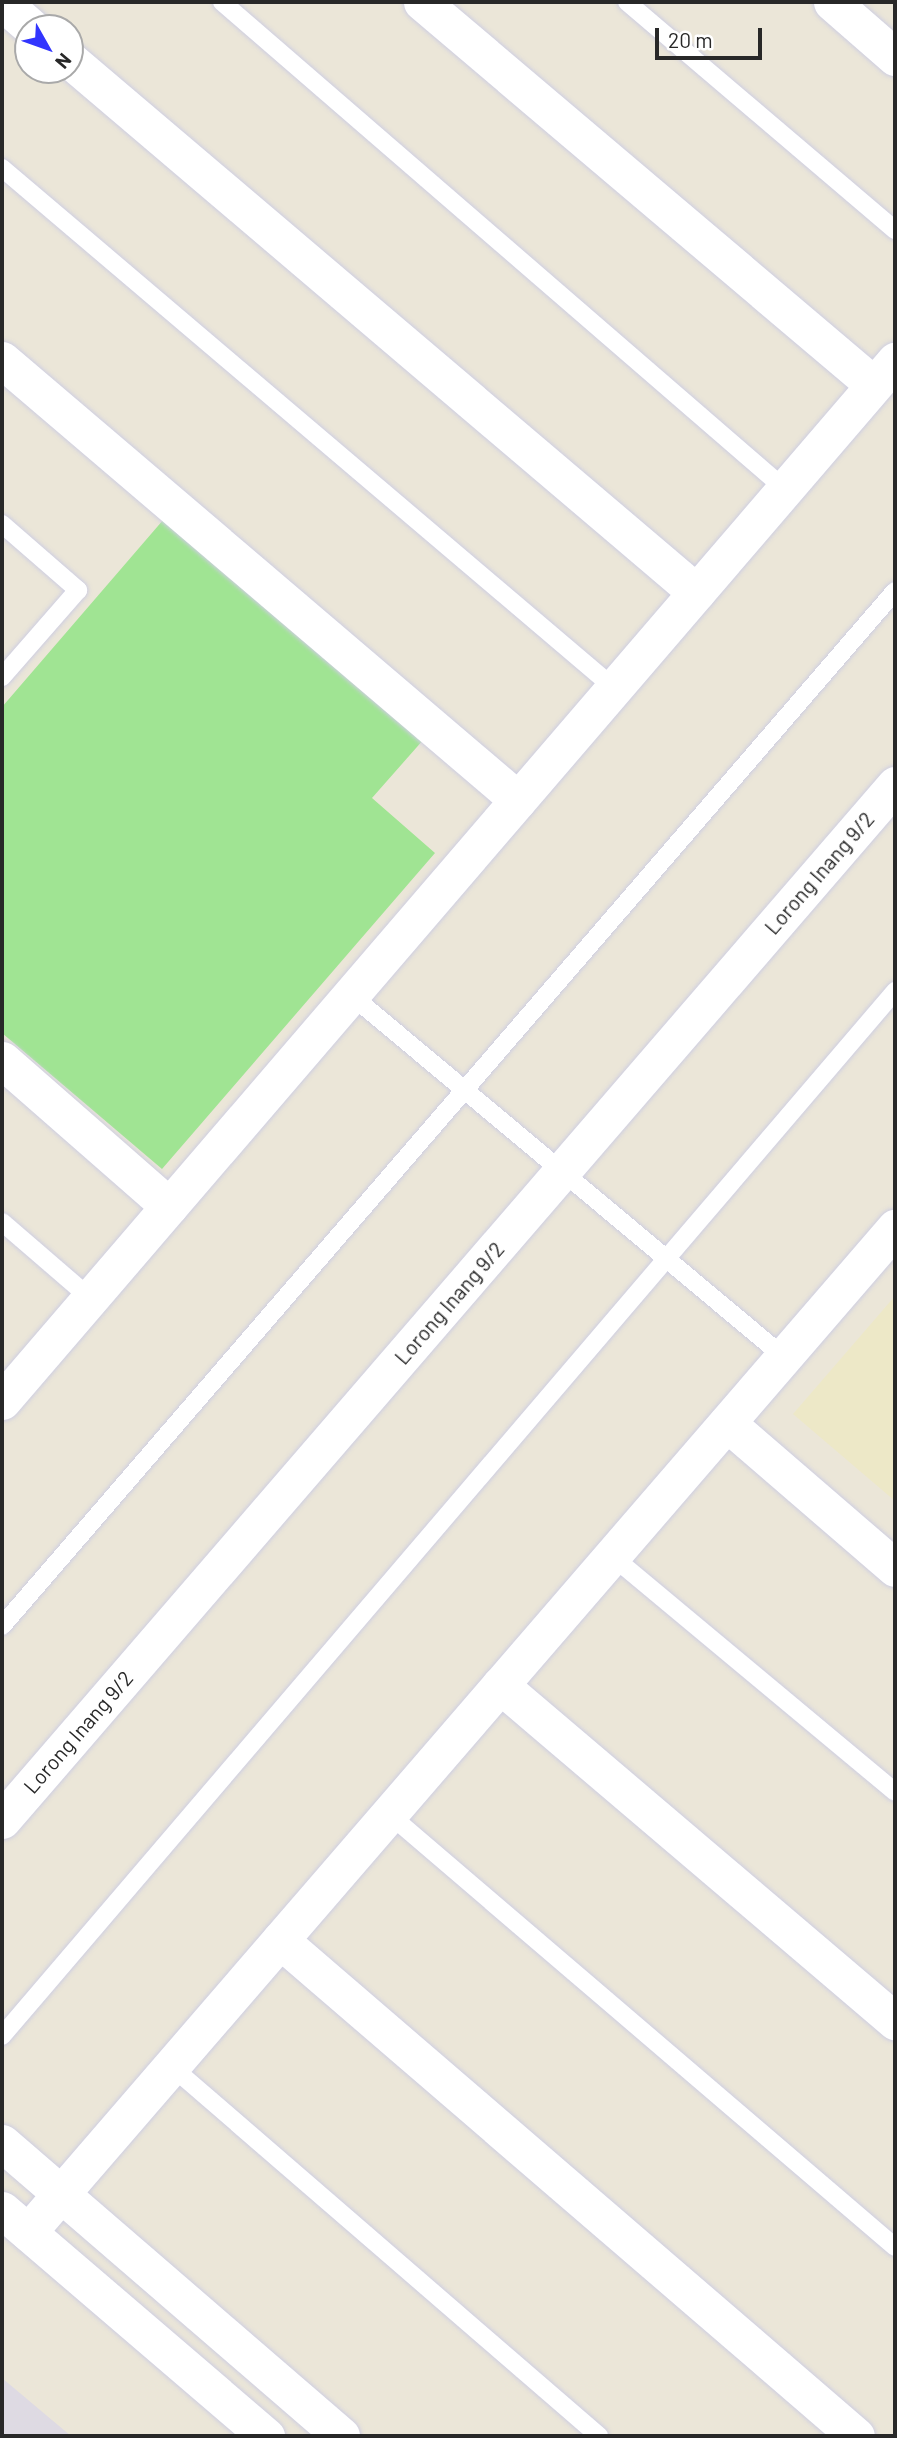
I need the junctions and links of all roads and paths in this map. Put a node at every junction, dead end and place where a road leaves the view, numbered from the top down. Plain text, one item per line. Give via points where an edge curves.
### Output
1 (2, 2) edge
2 (222, 2) edge
3 (422, 2) edge
4 (627, 2) edge
5 (832, 2) edge
6 (16, 14) edge
7 (893, 50) edge
8 (84, 72) edge
9 (2, 168) edge
10 (895, 230) edge
11 (2, 360) edge
12 (885, 373) edge
13 (785, 489) junction
14 (2, 524) edge
15 (895, 591) edge
16 (696, 592) junction
17 (2, 677) edge
18 (614, 688) junction
19 (895, 785) edge
20 (518, 800) junction
21 (895, 990) edge
22 (351, 995) junction
23 (2, 1060) edge
24 (463, 1089) junction
25 (563, 1172) junction
26 (169, 1206) junction
27 (2, 1222) edge
28 (895, 1228) edge
29 (667, 1259) junction
30 (90, 1298) junction
31 (784, 1357) junction
32 (2, 1401) edge
33 (727, 1423) junction
34 (612, 1556) junction
35 (895, 1568) edge
36 (2, 1626) edge
37 (500, 1685) junction
38 (895, 1792) edge
39 (389, 1814) junction
40 (2, 1820) edge
41 (280, 1940) junction
42 (895, 2021) edge
43 (2, 2036) edge
44 (171, 2066) junction
45 (2, 2143) edge
46 (60, 2194) junction
47 (15, 2221) edge
48 (895, 2246) edge
49 (266, 2436) edge
50 (341, 2436) edge
51 (599, 2436) edge
52 (856, 2436) edge

1 - 6 street
2 - 13 lane
3 - 12 street
4 - 10 lane
5 - 7 street
8 - 16 street
9 - 18 lane
11 - 20 street
12 - 13 street
13 - 16 street
14 - 17 lane via 78,590
15 - 24 lane
16 - 18 street
18 - 20 street
19 - 25 street, Lorong Inang 9/2
20 - 22 street
21 - 29 lane
22 - 24 lane
22 - 26 street
23 - 26 street
24 - 25 lane
24 - 36 lane
25 - 29 lane
25 - 40 street, Lorong Inang 9/2
26 - 30 street
27 - 30 lane
28 - 31 street
29 - 31 lane
29 - 43 lane
30 - 32 street
31 - 33 street
33 - 34 street
33 - 35 street
34 - 37 street
34 - 38 lane
37 - 39 street
37 - 42 street
39 - 41 street
39 - 48 lane
41 - 44 street
41 - 52 street
44 - 46 street
44 - 51 lane
45 - 46 street
46 - 47 street
46 - 50 street
47 - 49 street

